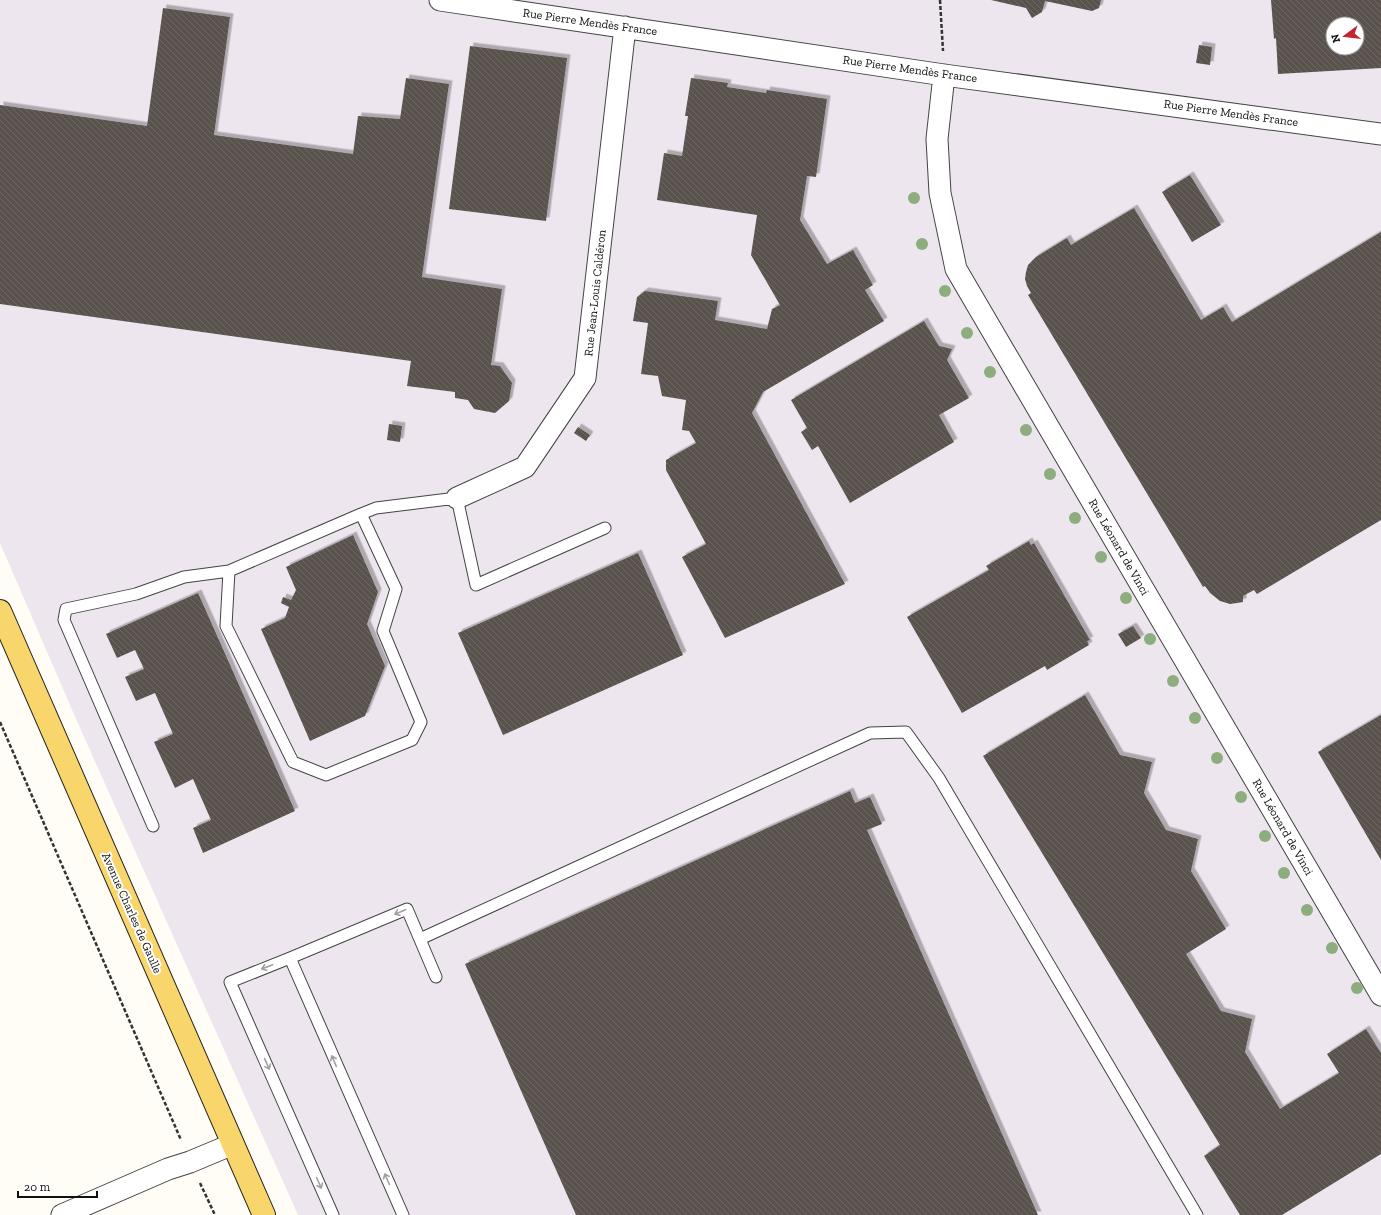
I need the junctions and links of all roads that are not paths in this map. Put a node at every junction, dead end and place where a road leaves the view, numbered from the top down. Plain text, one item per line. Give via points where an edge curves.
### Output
1 (440, 0) edge
2 (625, 27) junction
3 (944, 75) junction
4 (1381, 134) edge
5 (457, 498) junction
6 (361, 514) junction
7 (605, 528) dead end
8 (229, 571) junction
9 (0, 611) edge
10 (153, 826) dead end
11 (420, 940) junction
12 (290, 958) junction
13 (436, 976) dead end
14 (1381, 995) edge
15 (233, 1144) junction
16 (62, 1215) edge
17 (264, 1215) edge
18 (333, 1215) edge
19 (403, 1215) edge
20 (1197, 1215) edge

1 - 2 street, Rue Pierre Mendès France
2 - 3 street, Rue Pierre Mendès France
2 - 5 street, Rue Jean-Louis Caldéron via 585,378 525,466
3 - 4 street, Rue Pierre Mendès France
3 - 14 street, Rue Léonard de Vinci via 937,139 939,178 956,269
5 - 6 lane via 376,508
5 - 7 lane via 476,585
6 - 8 lane
6 - 8 lane via 396,589 383,631 421,722 412,740 326,775 293,762 226,626
8 - 10 lane via 184,577 136,594 66,608 64,620
9 - 15 main road, Avenue Charles de Gaulle
11 -> 12 lane via 407,909
11 - 13 lane
11 - 20 lane via 870,733 906,732 939,778
12 -> 18 lane via 230,982
19 -> 12 lane
15 - 16 street
15 - 17 main road, Avenue Charles de Gaulle

